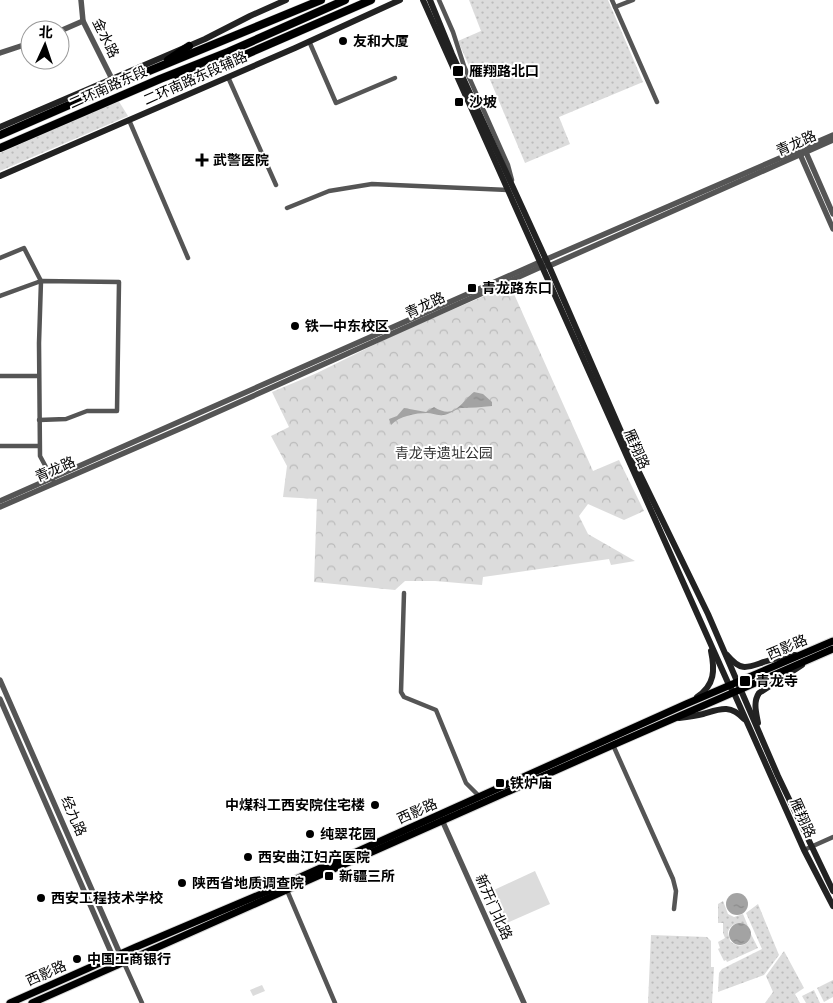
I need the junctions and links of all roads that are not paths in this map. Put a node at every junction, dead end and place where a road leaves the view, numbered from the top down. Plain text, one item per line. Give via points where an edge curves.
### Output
1 (82, 0) edge
2 (286, 0) edge
3 (316, 0) edge
4 (321, 0) edge
5 (345, 0) edge
6 (364, 0) edge
7 (371, 0) edge
8 (400, 0) edge
9 (423, 0) edge
10 (430, 0) edge
11 (438, 0) edge
12 (612, 0) edge
13 (633, 0) edge
14 (615, 8) junction
15 (301, 9) junction
16 (326, 9) junction
17 (83, 21) junction
18 (70, 26) edge
19 (309, 41) junction
20 (20, 46) edge
21 (189, 46) junction
22 (0, 53) edge
23 (155, 69) junction
24 (228, 77) junction
25 (160, 78) junction
26 (395, 78) dead end
27 (114, 81) junction
28 (657, 102) dead end
29 (129, 120) junction
30 (0, 126) edge
31 (0, 135) edge
32 (833, 135) edge
33 (833, 140) edge
34 (0, 148) edge
35 (802, 151) junction
36 (0, 176) edge
37 (276, 185) dead end
38 (511, 189) junction
39 (286, 208) dead end
40 (833, 214) edge
41 (833, 229) edge
42 (0, 258) edge
43 (188, 258) dead end
44 (544, 264) junction
45 (41, 281) junction
46 (0, 296) edge
47 (0, 376) edge
48 (38, 376) junction
49 (39, 420) junction
50 (0, 446) edge
51 (40, 446) junction
52 (53, 481) junction
53 (0, 501) edge
54 (0, 507) edge
55 (404, 593) dead end
56 (833, 641) edge
57 (710, 642) junction
58 (723, 649) junction
59 (833, 650) edge
60 (806, 653) junction
61 (810, 660) junction
62 (0, 680) edge
63 (737, 682) junction
64 (729, 685) junction
65 (737, 691) junction
66 (0, 698) edge
67 (686, 704) junction
68 (678, 718) junction
69 (748, 724) junction
70 (764, 743) junction
71 (613, 745) junction
72 (479, 796) junction
73 (442, 820) junction
74 (833, 837) edge
75 (811, 847) junction
76 (804, 850) junction
77 (285, 887) junction
78 (833, 891) edge
79 (833, 906) edge
80 (674, 910) dead end
81 (117, 955) junction
82 (121, 964) junction
83 (10, 1003) edge
84 (34, 1003) edge
85 (142, 1003) edge
86 (335, 1003) edge
87 (524, 1003) edge

1 - 17 street, 金水路
2 - 21 main road
3 - 15 highway
4 - 15 highway
5 - 16 highway
6 - 16 highway
7 - 25 highway via 224,64
8 - 19 main road, 二环南路东段辅路
9 - 38 main road, 雁翔路
10 - 38 main road, 雁翔路
11 - 38 street via 508,165
12 - 14 street
13 - 14 street
14 - 28 street
15 - 23 highway, 二环南路东段
16 - 25 highway, 二环南路东段
17 - 18 street
17 - 27 street, 金水路
19 - 24 main road, 二环南路东段辅路
19 - 26 street via 336,103
20 - 22 street
21 - 23 highway
21 - 27 main road
23 - 27 highway, 二环南路东段
24 - 29 main road, 二环南路东段辅路
24 - 37 street
25 - 34 highway, 二环南路东段
27 - 30 main road
27 - 31 highway, 二环南路东段
29 - 36 main road, 二环南路东段辅路
29 - 43 street
32 - 35 street, 青龙路
33 - 35 street, 青龙路
35 - 40 street
35 - 41 street
35 - 44 street, 青龙路
38 - 39 street via 372,184 329,191
38 - 44 main road, 雁翔路
42 - 45 street via 24,248
44 - 52 street, 青龙路
44 - 57 main road, 雁翔路
44 - 58 main road, 雁翔路
45 - 46 street
45 - 48 street
45 - 49 street via 119,282 117,411 87,411 66,419
47 - 48 street
48 - 49 street
49 - 51 street
50 - 51 street
51 - 52 street via 40,456
52 - 53 street, 青龙路
52 - 54 street, 青龙路
55 - 72 street via 401,692 404,697 436,710 466,783
56 - 60 main road, 西影路
57 - 64 main road, 雁翔路
57 - 67 main road via 713,678 706,691
58 - 60 main road via 735,664 746,668
58 - 63 main road, 雁翔路
59 - 61 main road, 西影路
60 - 63 main road, 西影路
61 - 65 main road, 西影路
61 - 70 main road via 757,696 756,714
62 - 81 street, 经九路
63 - 64 main road, 西影路
63 - 65 main road, 雁翔路
64 - 65 main road, 雁翔路
64 - 67 main road, 西影路
65 - 68 main road, 西影路
65 - 69 main road, 雁翔路
65 - 70 main road, 雁翔路
66 - 81 street, 经九路
67 - 72 main road, 西影路
68 - 69 main road via 722,708 739,714
68 - 71 main road, 西影路
69 - 76 main road, 雁翔路
70 - 75 main road, 雁翔路
71 - 73 main road, 西影路
71 - 80 street via 673,879 676,891
72 - 77 main road, 西影路
73 - 77 main road, 西影路
73 - 87 street, 新开门北路
74 - 75 street
75 - 76 street
75 - 78 main road, 雁翔路
76 - 79 main road, 雁翔路
77 - 81 main road, 西影路
77 - 82 main road, 西影路
77 - 86 street
81 - 82 street, 经九路
81 - 83 main road, 西影路
82 - 84 main road, 西影路
82 - 85 street

